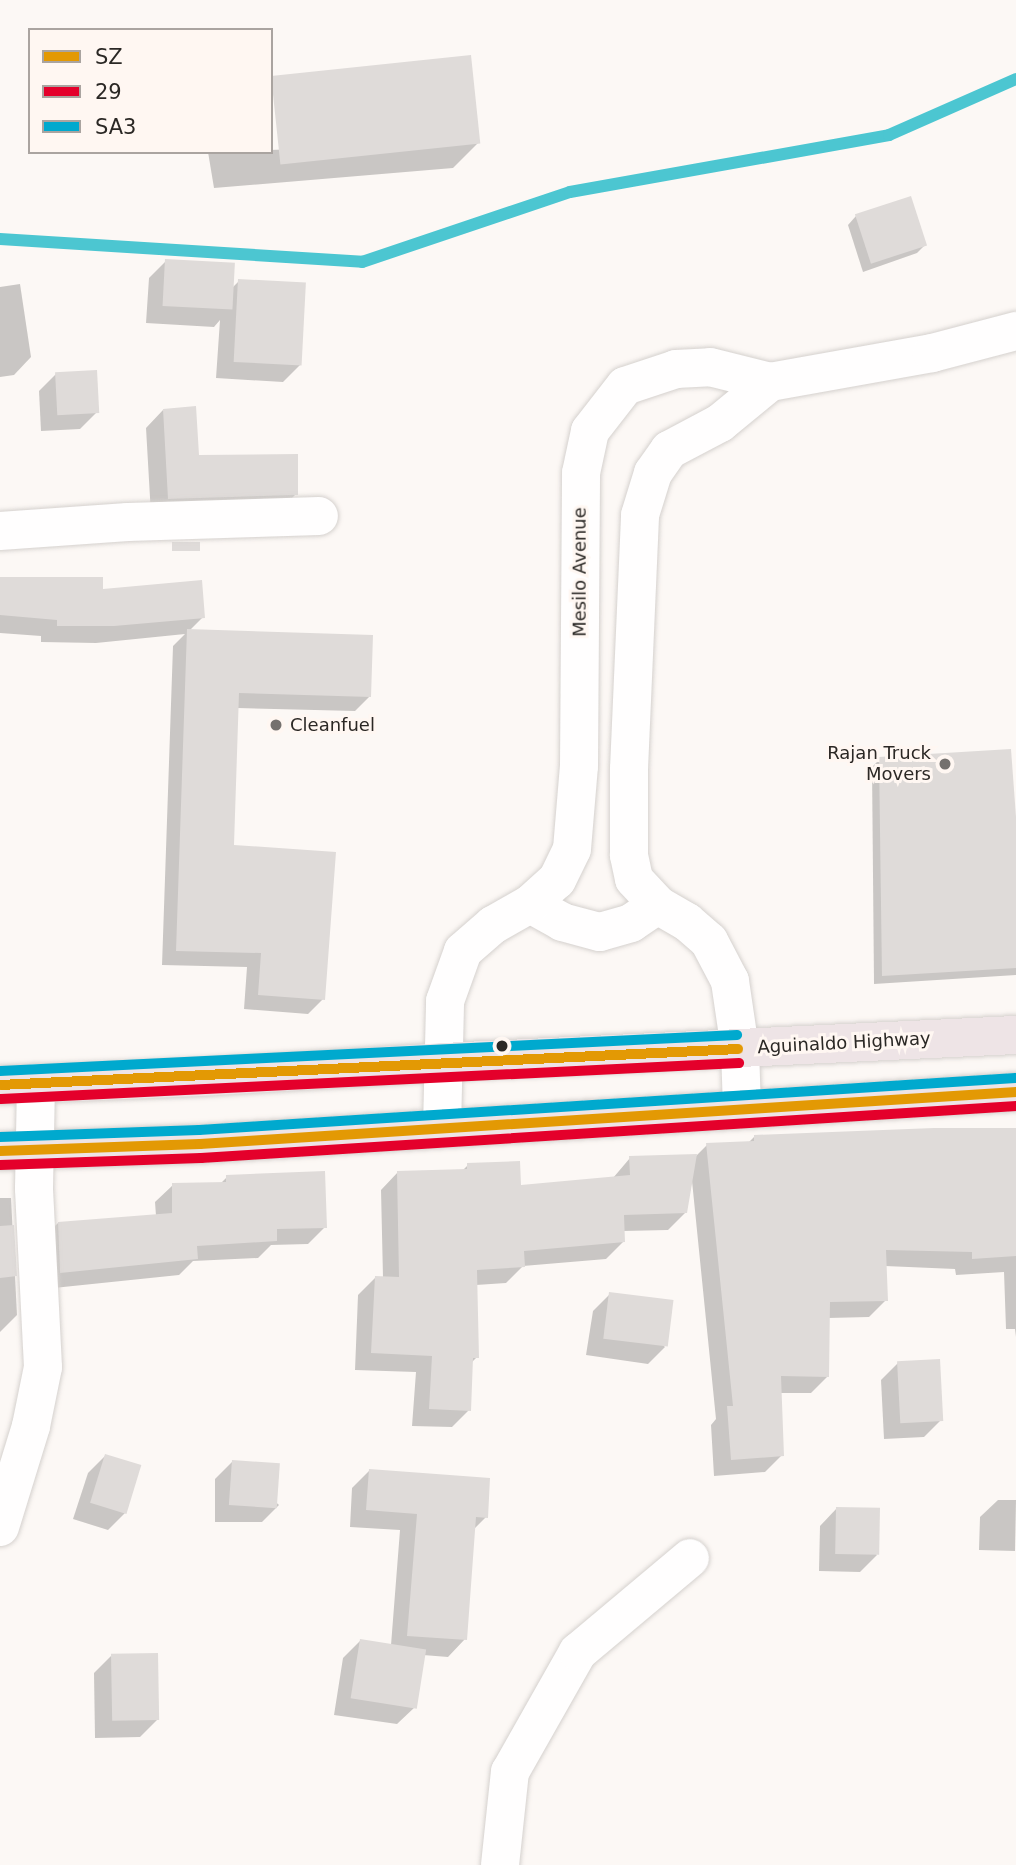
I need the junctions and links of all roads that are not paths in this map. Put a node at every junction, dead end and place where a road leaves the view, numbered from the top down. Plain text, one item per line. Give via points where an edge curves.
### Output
1 (1016, 331) edge
2 (769, 382) junction
3 (319, 516) dead end
4 (0, 531) edge
5 (579, 766) junction
6 (629, 769) junction
7 (530, 904) junction
8 (658, 905) junction
9 (1016, 1035) edge
10 (740, 1049) junction
11 (443, 1062) junction
12 (18, 1084) edge
13 (1016, 1092) edge
14 (742, 1109) junction
15 (442, 1128) junction
16 (18, 1150) edge
17 (0, 1527) edge
18 (690, 1558) dead end
19 (500, 1865) edge

1 - 2 street, Mesilo Avenue via 932,354
2 - 5 street, Mesilo Avenue via 710,367 676,369 625,386 590,431 581,473
2 - 6 street, Mesilo Avenue via 720,422 669,450 653,472 640,515
3 - 4 street
5 - 6 street
5 - 7 street, Mesilo Avenue via 572,849 557,880
6 - 8 street, Mesilo Avenue via 629,855 635,879
7 - 8 street via 562,922 600,932 631,923
7 - 11 street, Mesilo Avenue via 463,951 445,1001
8 - 10 street, Mesilo Avenue via 709,941 730,981
9 - 10 main road, Aguinaldo Highway
10 - 11 main road, Aguinaldo Highway
10 - 14 street, Mesilo Avenue
11 - 12 main road, Aguinaldo Highway
11 - 15 street, Mesilo Avenue
12 - 16 street
13 - 14 main road
14 - 15 main road
15 - 16 main road
16 - 17 street via 43,1367 31,1426
18 - 19 street via 578,1652 510,1772

